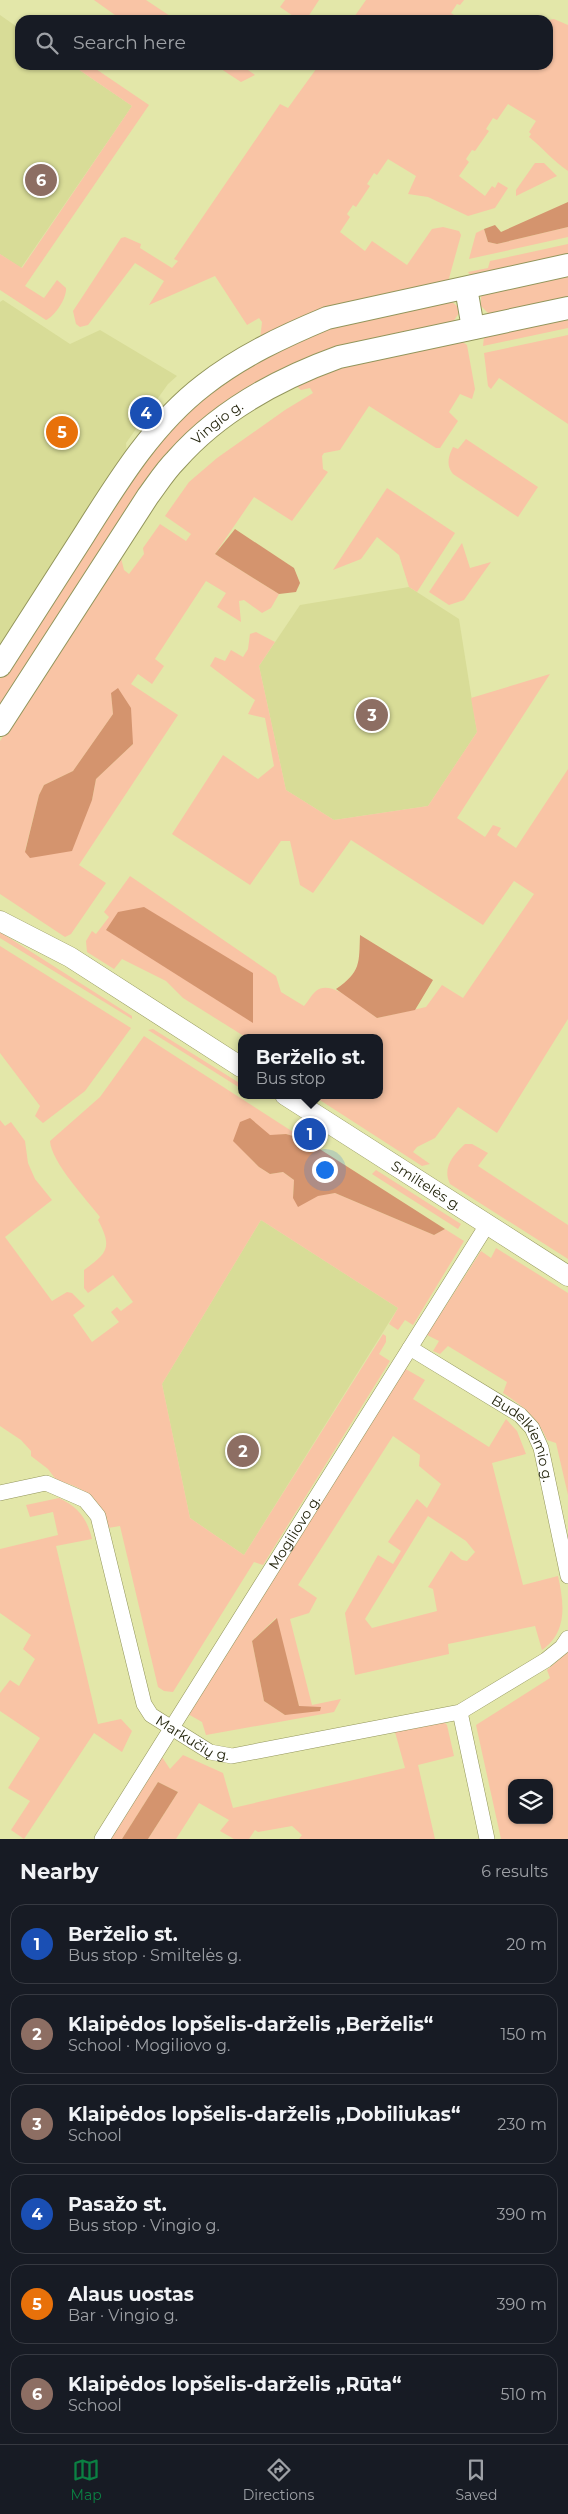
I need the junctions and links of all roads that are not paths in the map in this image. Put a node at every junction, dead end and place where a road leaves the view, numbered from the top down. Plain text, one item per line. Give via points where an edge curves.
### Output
1 (568, 265) edge
2 (466, 288) junction
3 (568, 308) edge
4 (473, 328) junction
5 (0, 666) edge
6 (0, 725) edge
7 (0, 905) edge
8 (0, 920) edge
9 (70, 958) junction
10 (238, 1065) edge
11 (291, 1099) edge
12 (487, 1225) junction
13 (568, 1276) edge
14 (410, 1348) junction
15 (0, 1493) edge
16 (568, 1576) edge
17 (568, 1638) edge
18 (460, 1712) junction
19 (171, 1729) junction
20 (102, 1839) edge
21 (487, 1839) edge

1 - 2 main road
2 - 4 main road
2 - 5 main road via 327,318 258,350 203,385 175,410 120,479
3 - 4 main road, Vingio g.
4 - 6 main road, Vingio g. via 370,348 307,369 250,397 205,431 175,460 148,496
7 - 9 street
8 - 9 street
9 - 10 street
11 - 12 street, Smiltelės g.
12 - 13 street, Smiltelės g.
12 - 14 street, Mogiliovo g.
14 - 16 street, Budelkiemio g. via 520,1415 532,1428 541,1448
14 - 19 street, Mogiliovo g.
15 - 19 street, Markučių g. via 46,1483 85,1500 98,1516 144,1704 150,1716
17 - 18 street via 546,1660
18 - 19 street, Markučių g. via 232,1756 210,1752
18 - 21 street
19 - 20 street, Mogiliovo g.

